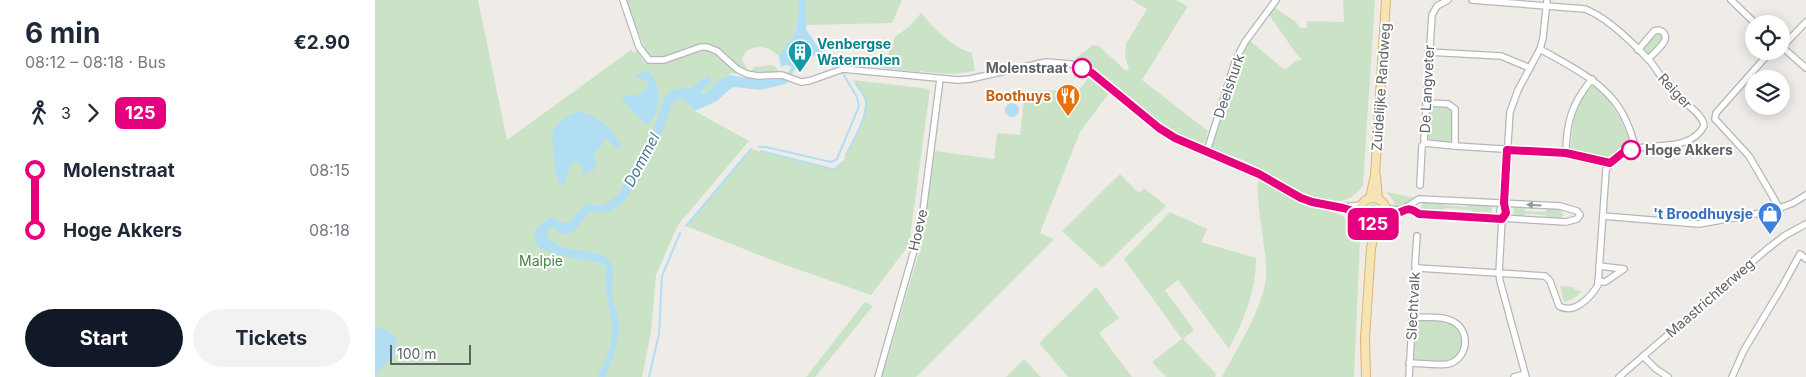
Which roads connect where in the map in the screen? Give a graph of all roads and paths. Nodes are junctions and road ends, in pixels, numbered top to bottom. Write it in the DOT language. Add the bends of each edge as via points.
graph roads {
  1 [pos="623,0"];
  2 [pos="1277,0"];
  3 [pos="1386,0"];
  4 [pos="1448,0"];
  5 [pos="1472,0"];
  6 [pos="1731,0"];
  7 [pos="1547,3"];
  8 [pos="1747,15"];
  9 [pos="1806,22"];
  10 [pos="1790,38"];
  11 [pos="1540,50"];
  12 [pos="1638,50"];
  13 [pos="1429,52"];
  14 [pos="1790,53"];
  15 [pos="1648,59"];
  16 [pos="1763,60"];
  17 [pos="1529,68"];
  18 [pos="1806,68"];
  19 [pos="940,79"];
  20 [pos="1592,79"];
  21 [pos="1426,103"];
  22 [pos="1425,142"];
  23 [pos="1455,146"];
  24 [pos="1635,149"];
  25 [pos="1507,150"];
  26 [pos="1207,151"];
  27 [pos="1566,153"];
  28 [pos="1610,163"];
  29 [pos="1375,175"];
  30 [pos="1420,185"];
  31 [pos="1806,194"];
  32 [pos="1370,198"];
  33 [pos="1378,199"];
  34 [pos="1416,200"];
  35 [pos="1504,203"];
  36 [pos="1361,209"];
  37 [pos="1780,209"];
  38 [pos="1403,210"];
  39 [pos="1416,211"];
  40 [pos="1385,212"];
  41 [pos="1603,216"];
  42 [pos="1502,219"];
  43 [pos="1368,223"];
  44 [pos="1377,223"];
  45 [pos="1806,224"];
  46 [pos="1417,236"];
  47 [pos="1371,248"];
  48 [pos="1806,259"];
  49 [pos="1599,266"];
  50 [pos="1417,268"];
  51 [pos="1499,273"];
  52 [pos="1598,281"];
  53 [pos="1412,317"];
  54 [pos="1643,356"];
  55 [pos="1409,363"];
  56 [pos="1525,376"];
  57 [pos="878,377"];
  58 [pos="1365,377"];
  59 [pos="1409,377"];
  60 [pos="1514,377"];
  61 [pos="1619,377"];
  62 [pos="1668,377"];
  63 [pos="1732,377"];
  1 -- 19 [label="street" via="639,47 649,60 664,60 707,47 747,74 801,82 840,70"];
  2 -- 26 [label="street, Deelshurk" via="1236,59"];
  3 -- 29 [label="main road, Zuidelijke Randweg"];
  4 -- 13 [label="street, De Langveter" via="1437,6 1432,14"];
  5 -- 7 [label="street"];
  6 -- 8 [label="street"];
  7 -- 11 [label="street"];
  7 -- 12 [label="street, Reiger" via="1593,12"];
  9 -- 10 [label="street"];
  11 -- 17 [label="street"];
  11 -- 20 [label="street"];
  12 -- 15 [label="street, Reiger"];
  12 -- 15 [label="street, Reiger" via="1654,31 1664,32 1665,41"];
  13 -- 17 [label="street" via="1501,56"];
  13 -- 21 [label="street, De Langveter"];
  14 -- 18 [label="street"];
  15 -- 24 [label="street, Reiger" via="1671,90 1704,121 1703,129 1687,141"];
  16 -- 37 [label="street" via="1716,113 1715,119 1749,156"];
  17 -- 25 [label="street" via="1510,112"];
  19 -- 26 [label="street" via="970,79 1046,62 1071,64 1092,73 1159,128"];
  19 -- 57 [label="street, Hoeve" via="923,211"];
  20 -- 24 [label="street" via="1613,100 1627,121"];
  20 -- 27 [label="street" via="1569,117"];
  21 -- 22 [label="street, De Langveter"];
  21 -- 23 [label="street" via="1448,104 1455,110"];
  22 -- 23 [label="street"];
  22 -- 30 [label="street, De Langveter"];
  23 -- 25 [label="street"];
  24 -- 28 [label="street" via="1625,151"];
  25 -- 27 [label="street"];
  25 -- 35 [label="street"];
  26 -- 36 [label="street" via="1259,174 1301,198"];
  27 -- 28 [label="street"];
  28 -- 41 [label="street" via="1606,170"];
  29 -- 32 [label="main road, Zuidelijke Randweg"];
  29 -- 33 [label="main road, Zuidelijke Randweg"];
  31 -- 37 [label="street"];
  32 -- 33 [label="main road"];
  32 -- 36 [label="main road"];
  33 -- 40 [label="main road" via="1384,204"];
  34 -- 35 [label="street"];
  34 -- 38 [label="street"];
  34 -- 39 [label="street"];
  35 -- 42 [label="street" via="1506,213"];
  42 -- 35 [label="street, one-way" via="1565,222 1577,220 1580,215 1566,207"];
  36 -- 43 [label="main road" via="1362,217"];
  37 -- 41 [label="street" via="1699,224"];
  38 -- 39 [label="street"];
  38 -- 40 [label="street" via="1394,215"];
  39 -- 42 [label="street" via="1419,214"];
  40 -- 44 [label="main road"];
  41 -- 49 [label="street"];
  42 -- 51 [label="street"];
  43 -- 44 [label="main road"];
  43 -- 47 [label="main road"];
  44 -- 47 [label="main road"];
  45 -- 54 [label="street, Maastrichterweg" via="1766,250"];
  46 -- 50 [label="street, Slechtvalk"];
  47 -- 58 [label="main road"];
  48 -- 63 [label="street" via="1800,254 1743,350"];
  49 -- 52 [label="street"];
  49 -- 52 [label="street" via="1624,268 1605,282"];
  50 -- 51 [label="street"];
  50 -- 53 [label="street, Slechtvalk"];
  51 -- 52 [label="street" via="1548,278 1557,303 1565,309 1575,308 1596,289"];
  51 -- 56 [label="street"];
  53 -- 55 [label="street, Slechtvalk"];
  53 -- 55 [label="street" via="1451,320 1461,328 1465,343 1461,355 1451,363"];
  54 -- 61 [label="street, Maastrichterweg"];
  54 -- 62 [label="street"];
  55 -- 59 [label="street, Slechtvalk"];
  56 -- 60 [label="street"];
}
